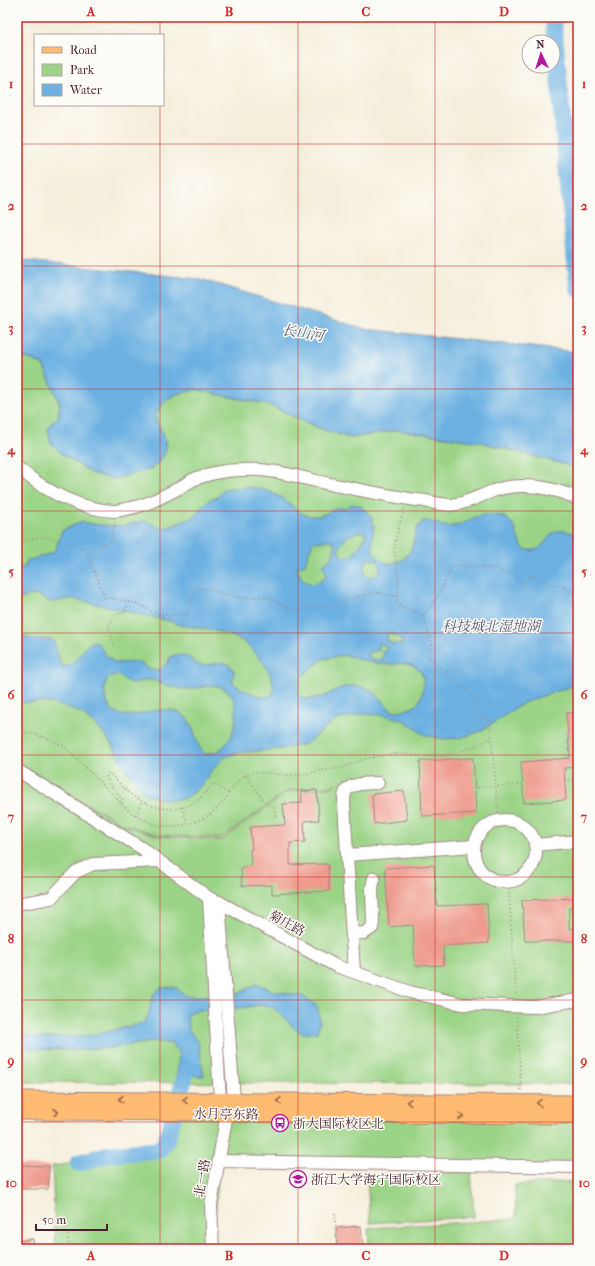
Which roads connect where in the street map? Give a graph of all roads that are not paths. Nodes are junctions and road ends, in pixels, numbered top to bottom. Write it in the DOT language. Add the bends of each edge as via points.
graph roads {
  1 [pos="17,467"];
  2 [pos="578,499"];
  3 [pos="17,770"];
  4 [pos="378,783"];
  5 [pos="578,841"];
  6 [pos="535,844"];
  7 [pos="474,846"];
  8 [pos="347,855"];
  9 [pos="159,861"];
  10 [pos="374,878"];
  11 [pos="214,900"];
  12 [pos="17,904"];
  13 [pos="352,934"];
  14 [pos="354,972"];
  15 [pos="578,1000"];
  16 [pos="17,1099"];
  17 [pos="578,1103"];
  18 [pos="221,1105"];
  19 [pos="160,1106"];
  20 [pos="17,1112"];
  21 [pos="578,1116"];
  22 [pos="219,1161"];
  23 [pos="578,1167"];
  24 [pos="213,1249"];
  1 -- 2 [label="street" via="42,486 66,499 97,509 116,511 137,507 160,498 198,478 242,470 286,474 448,505 462,504 495,490 533,486 552,488"];
  3 -- 9 [label="street, 菊庄路"];
  4 -- 8 [label="street" via="353,785 344,794"];
  5 -- 6 [label="street"];
  6 -- 7 [label="street" via="529,832 522,826 513,821 503,820 484,828"];
  6 -- 7 [label="street" via="534,860 530,869 514,881 504,882 485,875 478,867 474,857"];
  7 -- 8 [label="street"];
  8 -- 13 [label="street"];
  9 -- 11 [label="street, 菊庄路"];
  9 -- 12 [label="street" via="93,864 76,872 51,898"];
  10 -- 13 [label="street" via="372,928 364,933"];
  11 -- 14 [label="street, 菊庄路" via="336,966"];
  11 -- 18 [label="street, 北一路" via="223,1036"];
  13 -- 14 [label="street"];
  14 -- 15 [label="street, 菊庄路" via="410,992 462,1004 534,1007"];
  19 -- 16 [label="main road, 水月亭东路, one-way"];
  17 -- 18 [label="main road, 水月亭东路, one-way"];
  18 -- 19 [label="main road, 水月亭东路"];
  18 -- 21 [label="main road, 水月亭东路, one-way" via="281,1116"];
  18 -- 22 [label="street, 北一路"];
  20 -- 19 [label="main road, 水月亭东路, one-way"];
  22 -- 23 [label="street"];
  22 -- 24 [label="street, 北一路" via="211,1205"];
}
